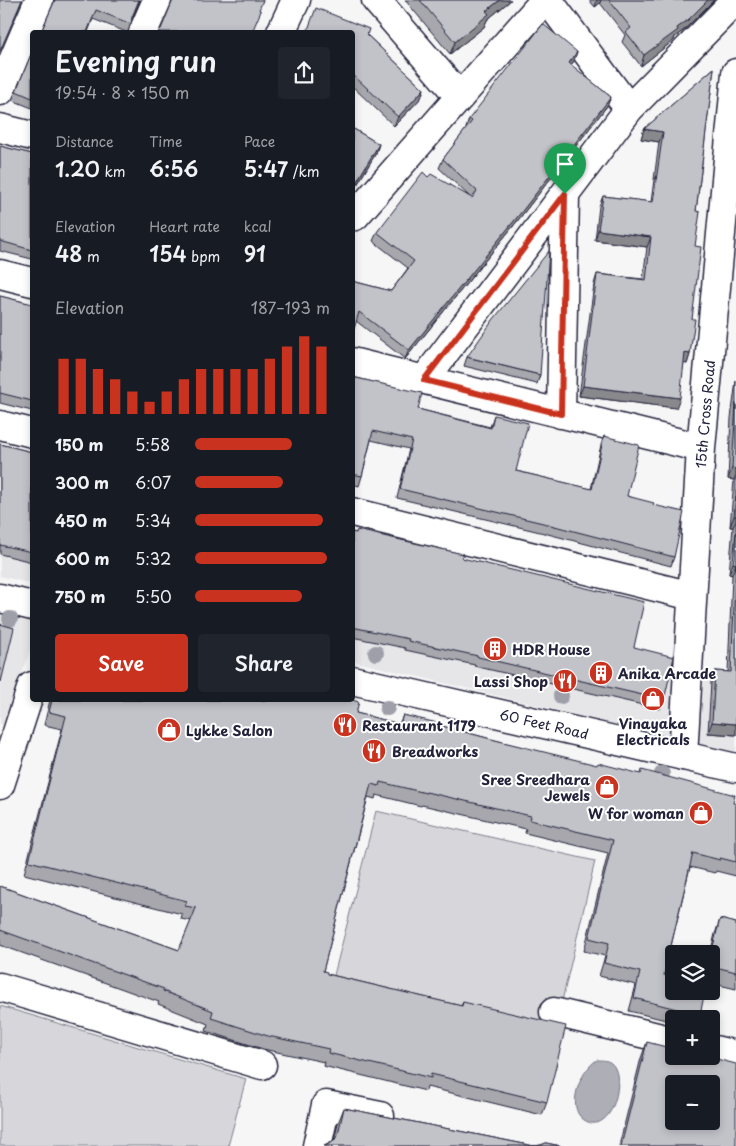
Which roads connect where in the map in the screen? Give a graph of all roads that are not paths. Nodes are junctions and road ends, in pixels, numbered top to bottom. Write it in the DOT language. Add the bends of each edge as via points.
graph roads {
  1 [pos="39,0"];
  2 [pos="157,0"];
  3 [pos="296,0"];
  4 [pos="376,0"];
  5 [pos="546,0"];
  6 [pos="736,0"];
  7 [pos="144,30"];
  8 [pos="282,30"];
  9 [pos="736,73"];
  10 [pos="0,91"];
  11 [pos="460,97"];
  12 [pos="630,108"];
  13 [pos="0,128"];
  14 [pos="30,136"];
  15 [pos="565,194"];
  16 [pos="355,215"];
  17 [pos="0,274"];
  18 [pos="30,282"];
  19 [pos="355,363"];
  20 [pos="424,380"];
  21 [pos="561,414"];
  22 [pos="0,426"];
  23 [pos="30,434"];
  24 [pos="701,448"];
  25 [pos="355,513"];
  26 [pos="692,596"];
  27 [pos="0,598"];
  28 [pos="30,606"];
  29 [pos="355,681"];
  30 [pos="30,692"];
  31 [pos="683,756"];
  32 [pos="736,768"];
  33 [pos="0,785"];
  34 [pos="0,986"];
  35 [pos="554,1012"];
  36 [pos="665,1039"];
  37 [pos="720,1051"];
  38 [pos="736,1055"];
  39 [pos="262,1065"];
  40 [pos="404,1121"];
  41 [pos="317,1146"];
  1 -- 10 [label="street"];
  2 -- 7 [label="street"];
  3 -- 8 [label="street"];
  4 -- 11 [label="street"];
  5 -- 11 [label="street"];
  5 -- 12 [label="street"];
  6 -- 12 [label="street"];
  9 -- 24 [label="street, 15th Cross Road"];
  11 -- 16 [label="street"];
  12 -- 15 [label="street"];
  13 -- 14 [label="street"];
  15 -- 20 [label="street"];
  15 -- 21 [label="street"];
  17 -- 18 [label="street"];
  19 -- 20 [label="street"];
  20 -- 21 [label="street"];
  21 -- 24 [label="street"];
  22 -- 23 [label="street"];
  24 -- 26 [label="street, 15th Cross Road"];
  25 -- 26 [label="street"];
  26 -- 31 [label="street, 15th Cross Road"];
  27 -- 28 [label="street"];
  29 -- 31 [label="street, 60 Feet Road"];
  30 -- 33 [label="street"];
  31 -- 32 [label="street, 60 Feet Road"];
  34 -- 39 [label="street"];
  35 -- 36 [label="street"];
  37 -- 38 [label="street"];
  40 -- 41 [label="street" via="326,1105"];
}
